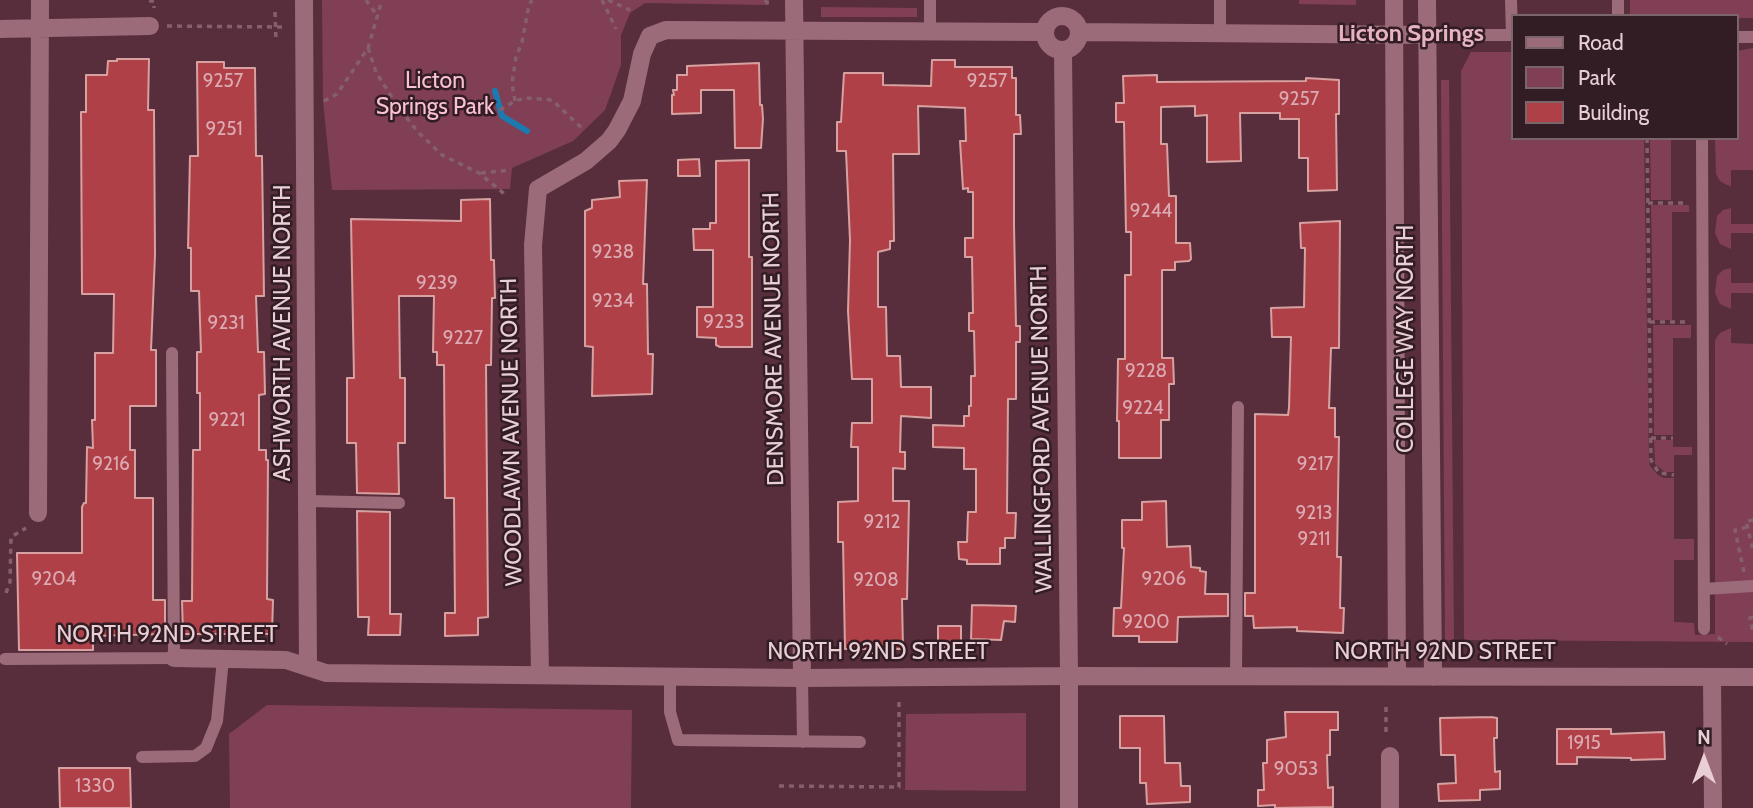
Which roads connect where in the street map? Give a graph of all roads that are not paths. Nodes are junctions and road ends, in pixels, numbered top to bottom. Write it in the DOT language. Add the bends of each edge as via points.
graph roads {
  1 [pos="40,0"];
  2 [pos="304,0"];
  3 [pos="794,0"];
  4 [pos="930,0"];
  5 [pos="1220,0"];
  6 [pos="1394,0"];
  7 [pos="1427,0"];
  8 [pos="1511,0"];
  9 [pos="1061,8"];
  10 [pos="156,26"];
  11 [pos="0,29"];
  12 [pos="40,29"];
  13 [pos="795,30"];
  14 [pos="930,31"];
  15 [pos="1045,32"];
  16 [pos="1079,32"];
  17 [pos="1220,33"];
  18 [pos="1394,35"];
  19 [pos="1428,35"];
  20 [pos="1512,35"];
  21 [pos="1063,50"];
  22 [pos="1702,140"];
  23 [pos="172,353"];
  24 [pos="1238,407"];
  25 [pos="309,501"];
  26 [pos="400,503"];
  27 [pos="38,513"];
  28 [pos="1751,587"];
  29 [pos="1704,589"];
  30 [pos="1704,629"];
  31 [pos="174,658"];
  32 [pos="5,659"];
  33 [pos="223,659"];
  34 [pos="308,666"];
  35 [pos="540,675"];
  36 [pos="670,676"];
  37 [pos="1069,676"];
  38 [pos="1236,676"];
  39 [pos="1397,676"];
  40 [pos="1433,677"];
  41 [pos="1712,677"];
  42 [pos="1753,677"];
  43 [pos="802,678"];
  44 [pos="803,742"];
  45 [pos="860,743"];
  46 [pos="1390,756"];
  47 [pos="142,757"];
  48 [pos="1069,808"];
  49 [pos="1390,808"];
  50 [pos="1713,808"];
  1 -- 12 [label="street"];
  2 -- 25 [label="street, ASHWORTH AVENUE NORTH"];
  3 -- 13 [label="street, DENSMORE AVENUE NORTH"];
  4 -- 14 [label="lane"];
  5 -- 17 [label="lane"];
  6 -- 18 [label="street, COLLEGE WAY NORTH"];
  7 -- 19 [label="street, COLLEGE WAY NORTH"];
  8 -- 20 [label="lane"];
  9 -- 15 [label="street"];
  9 -- 16 [label="street"];
  10 -- 12 [label="street"];
  11 -- 12 [label="street"];
  12 -- 27 [label="street"];
  13 -- 14 [label="street"];
  13 -- 35 [label="street, WOODLAWN AVENUE NORTH" via="666,30 650,36 632,100 609,141 586,161 538,189 533,245"];
  13 -- 43 [label="street, DENSMORE AVENUE NORTH"];
  14 -- 15 [label="street"];
  15 -- 21 [label="street" via="1050,44"];
  16 -- 17 [label="street"];
  16 -- 21 [label="street" via="1073,45"];
  17 -- 18 [label="street"];
  18 -- 19 [label="street"];
  18 -- 39 [label="street, COLLEGE WAY NORTH"];
  19 -- 20 [label="lane"];
  19 -- 40 [label="street, COLLEGE WAY NORTH"];
  21 -- 37 [label="street, WALLINGFORD AVENUE NORTH"];
  22 -- 29 [label="lane"];
  23 -- 31 [label="lane"];
  24 -- 38 [label="lane"];
  25 -- 26 [label="lane"];
  25 -- 34 [label="street, ASHWORTH AVENUE NORTH"];
  28 -- 29 [label="lane"];
  29 -- 30 [label="lane"];
  31 -- 32 [label="lane, NORTH 92ND STREET"];
  31 -- 33 [label="street, NORTH 92ND STREET"];
  33 -- 34 [label="street, NORTH 92ND STREET" via="286,660"];
  33 -- 47 [label="lane" via="217,720 206,748 195,756"];
  34 -- 35 [label="street, NORTH 92ND STREET" via="326,673"];
  35 -- 36 [label="street, NORTH 92ND STREET"];
  36 -- 43 [label="street, NORTH 92ND STREET"];
  36 -- 44 [label="lane" via="670,712 678,740"];
  37 -- 38 [label="street, NORTH 92ND STREET"];
  37 -- 43 [label="street, NORTH 92ND STREET"];
  37 -- 48 [label="street, WALLINGFORD AVENUE NORTH"];
  38 -- 39 [label="street, NORTH 92ND STREET"];
  39 -- 40 [label="street, NORTH 92ND STREET"];
  40 -- 41 [label="street, NORTH 92ND STREET"];
  41 -- 42 [label="street, NORTH 92ND STREET"];
  41 -- 50 [label="street"];
  43 -- 44 [label="lane"];
  44 -- 45 [label="lane"];
  46 -- 49 [label="street"];
}
